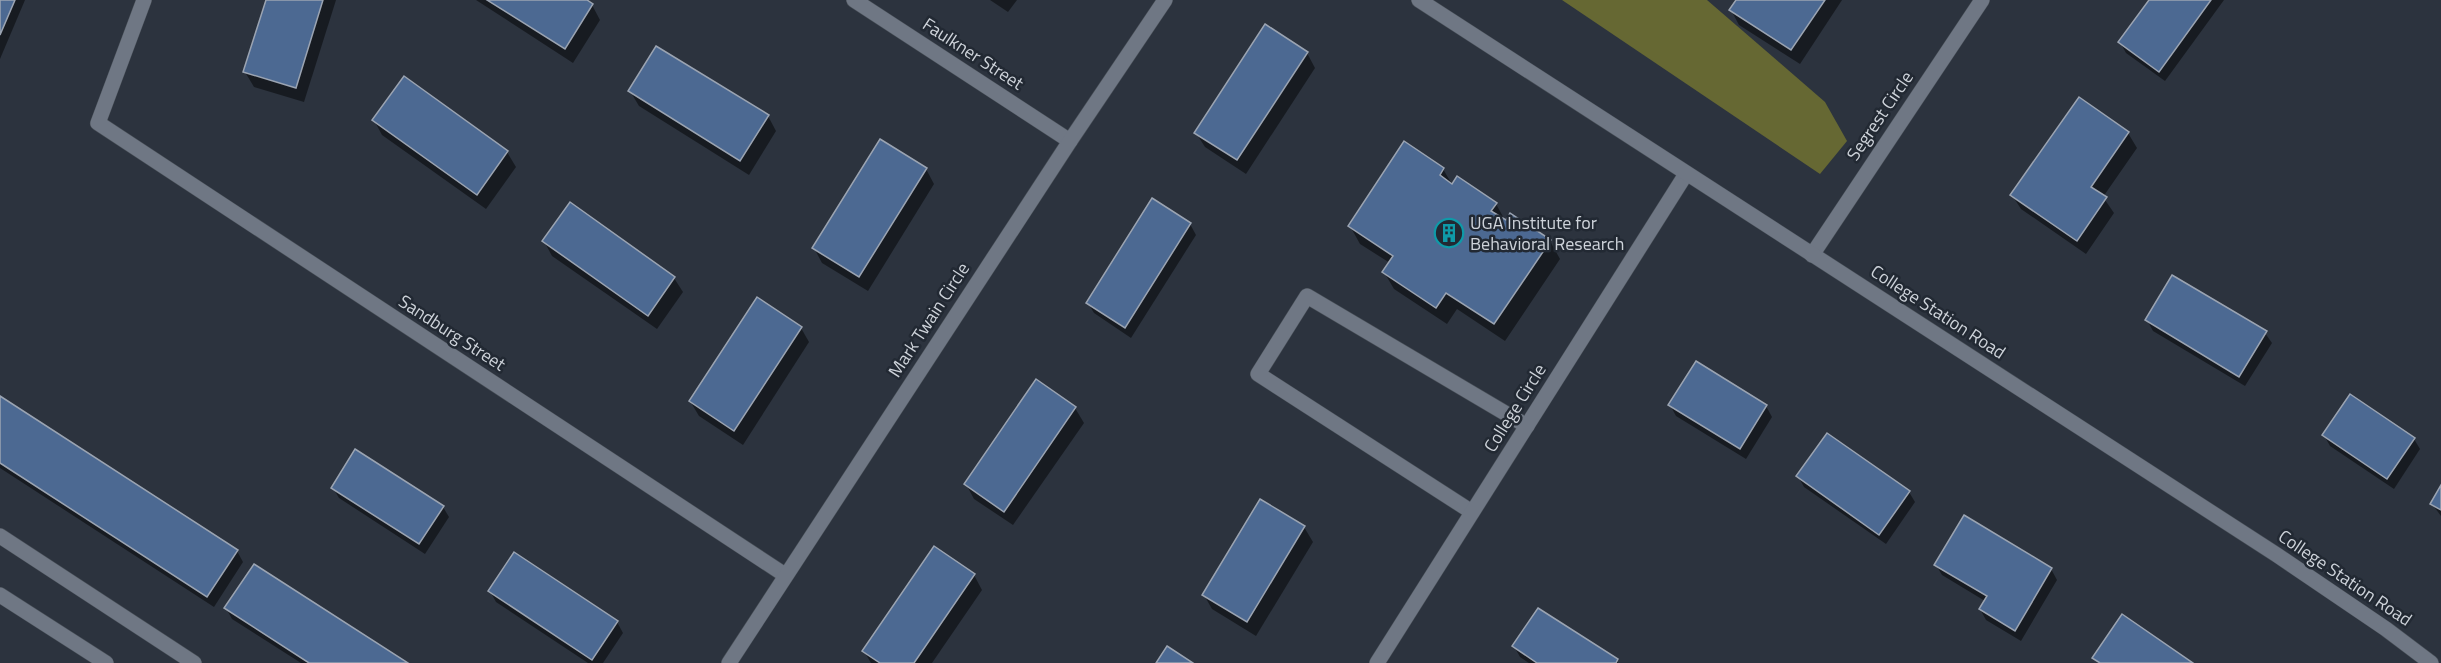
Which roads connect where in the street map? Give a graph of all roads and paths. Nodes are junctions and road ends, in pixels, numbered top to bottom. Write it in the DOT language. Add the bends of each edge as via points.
graph roads {
  1 [pos="144,0"];
  2 [pos="854,0"];
  3 [pos="1165,0"];
  4 [pos="1419,0"];
  5 [pos="1982,0"];
  6 [pos="1070,141"];
  7 [pos="1686,174"];
  8 [pos="1812,255"];
  9 [pos="1527,426"];
  10 [pos="1472,512"];
  11 [pos="0,536"];
  12 [pos="785,575"];
  13 [pos="0,595"];
  14 [pos="106,663"];
  15 [pos="194,663"];
  16 [pos="729,663"];
  17 [pos="1377,663"];
  18 [pos="2431,663"];
  1 -- 12 [label="street, Sandburg Street" via="98,123"];
  2 -- 6 [label="street, Faulkner Street"];
  3 -- 6 [label="street, Mark Twain Circle"];
  4 -- 7 [label="street, College Station Road"];
  5 -- 8 [label="street, Segrest Circle"];
  6 -- 12 [label="street, Mark Twain Circle"];
  7 -- 8 [label="street, College Station Road"];
  7 -- 9 [label="street, College Circle"];
  8 -- 18 [label="street, College Station Road" via="2285,561"];
  9 -- 10 [label="street, College Circle"];
  9 -- 10 [label="street" via="1307,296 1258,374"];
  10 -- 17 [label="street, College Circle"];
  11 -- 15 [label="street"];
  12 -- 16 [label="street, Mark Twain Circle"];
  13 -- 14 [label="street"];
}
